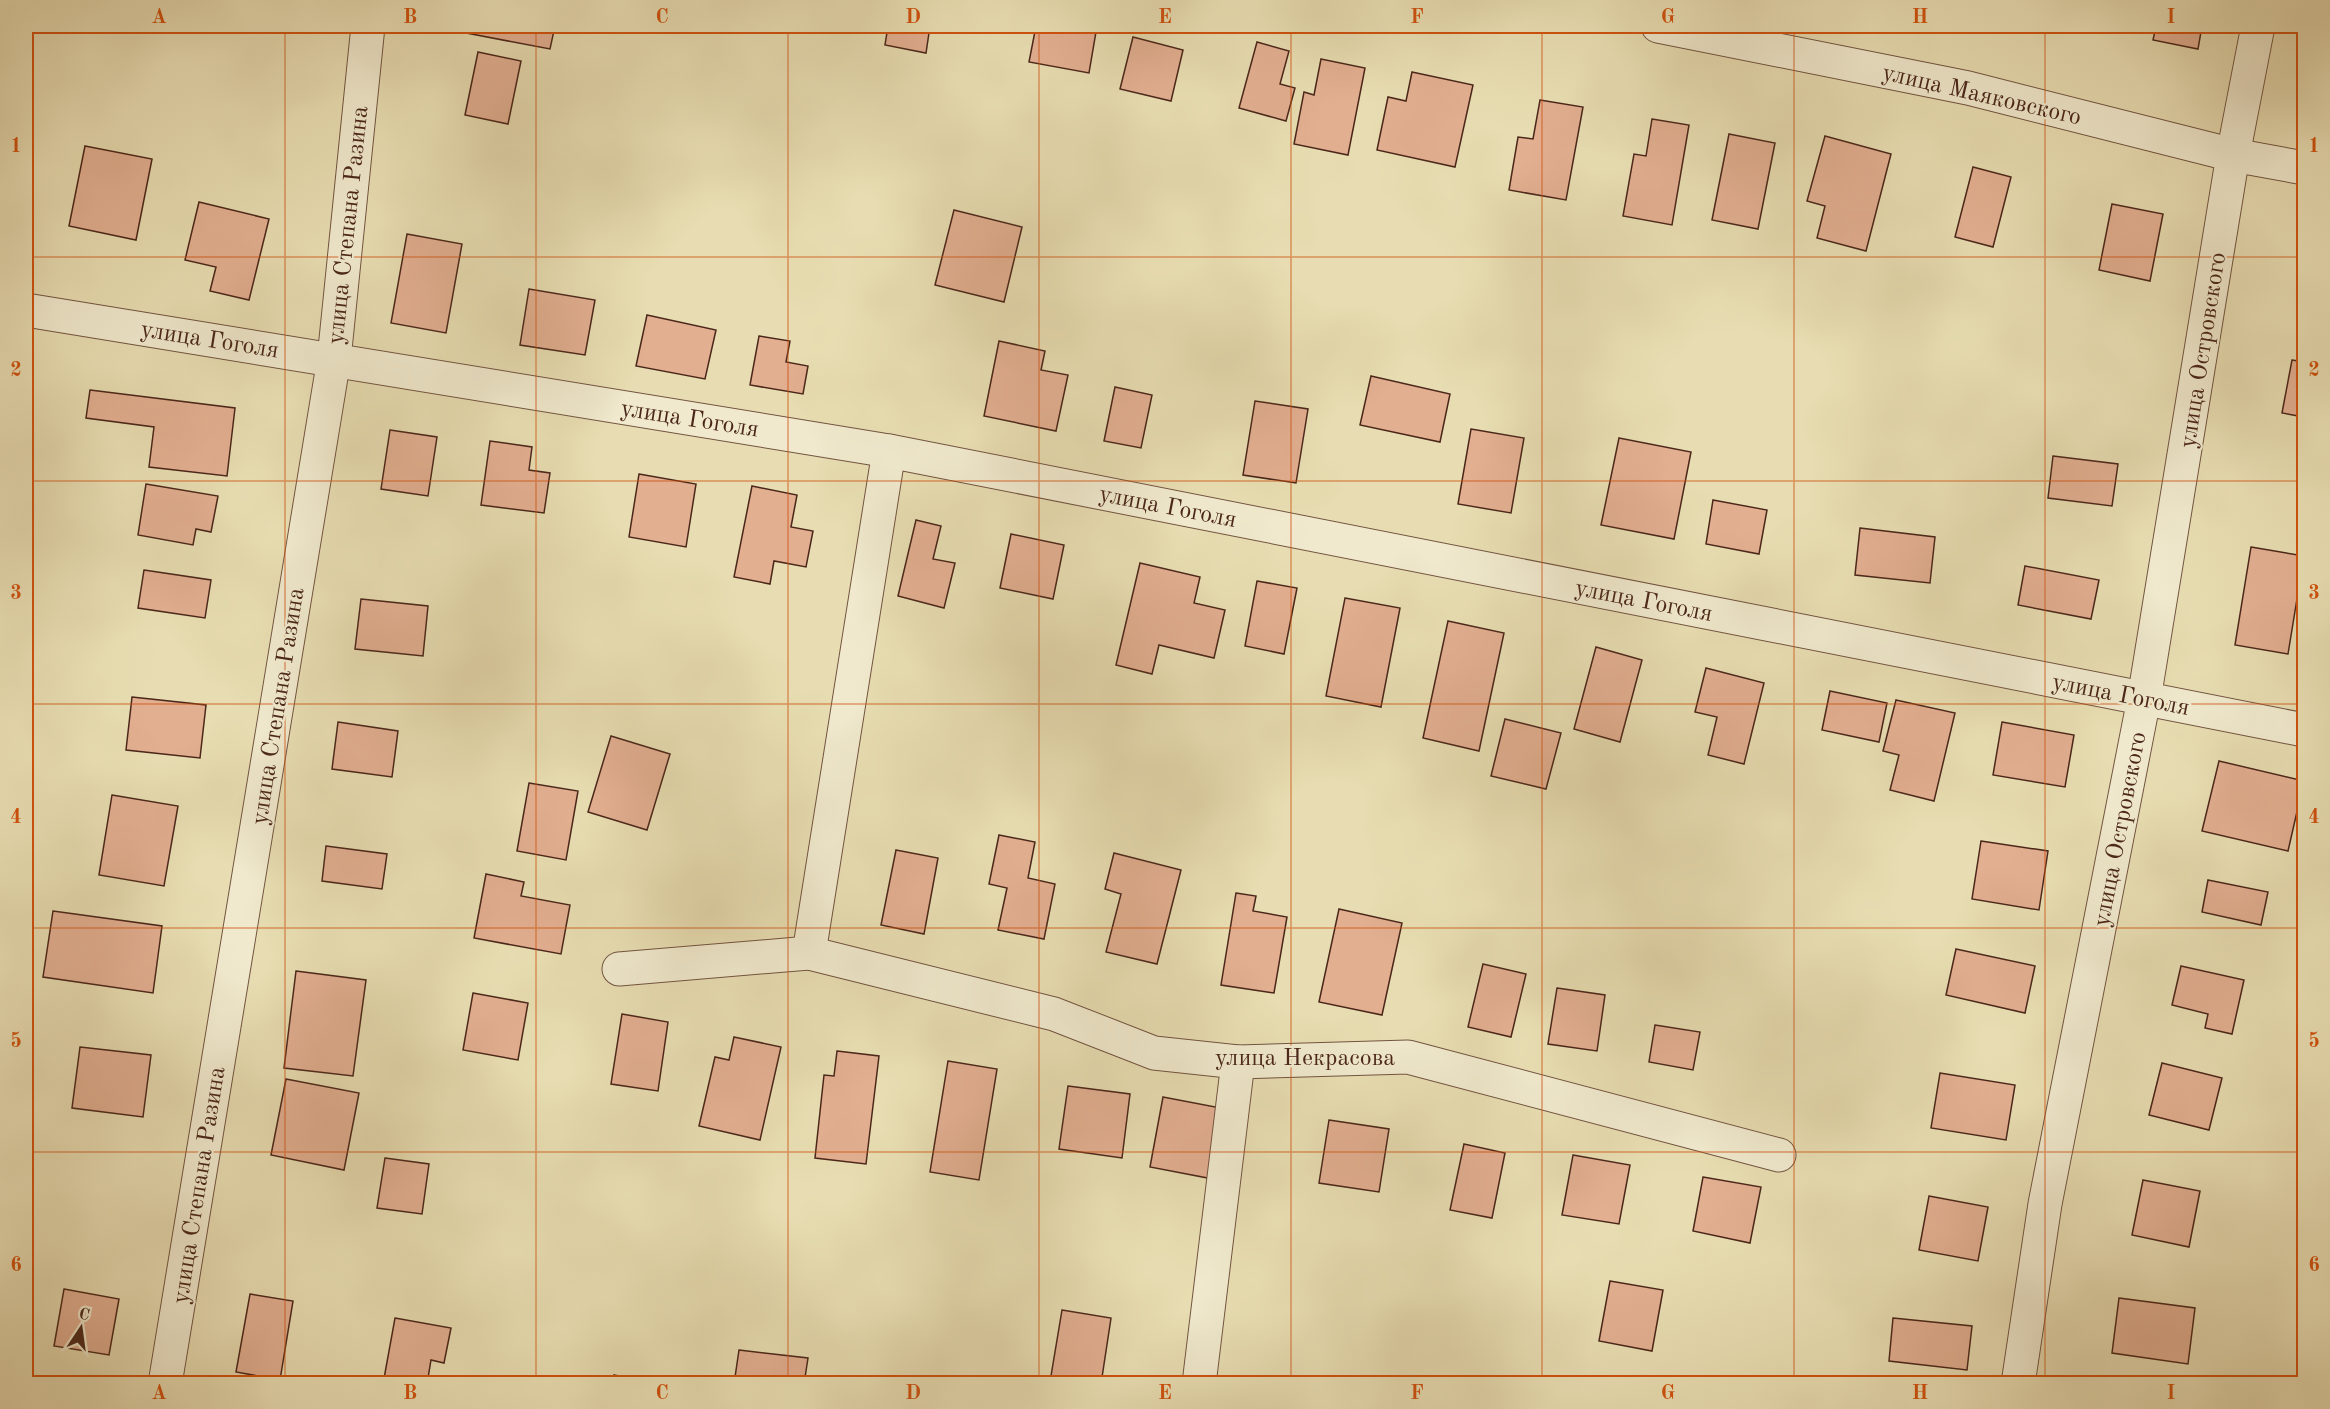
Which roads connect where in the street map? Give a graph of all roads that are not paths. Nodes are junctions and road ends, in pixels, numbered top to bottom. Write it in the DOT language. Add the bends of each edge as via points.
graph roads {
  1 [pos="368,26"];
  2 [pos="1658,26"];
  3 [pos="2258,26"];
  4 [pos="2234,155"];
  5 [pos="2304,168"];
  6 [pos="26,310"];
  7 [pos="334,359"];
  8 [pos="889,451"];
  9 [pos="2144,699"];
  10 [pos="2304,729"];
  11 [pos="809,953"];
  12 [pos="619,969"];
  13 [pos="1238,1062"];
  14 [pos="1779,1155"];
  15 [pos="165,1383"];
  16 [pos="1199,1383"];
  17 [pos="2018,1383"];
  1 -- 7 [label="street, улица Степана Разина"];
  2 -- 4 [label="street, улица Маяковского" via="1968,88"];
  3 -- 4 [label="street, улица Островского"];
  4 -- 5 [label="street, улица Маяковского"];
  4 -- 9 [label="street, улица Островского"];
  6 -- 7 [label="street, улица Гоголя"];
  7 -- 8 [label="street, улица Гоголя"];
  7 -- 15 [label="street, улица Степана Разина"];
  8 -- 9 [label="street, улица Гоголя"];
  8 -- 11 [label="street"];
  9 -- 10 [label="street, улица Гоголя"];
  9 -- 17 [label="street, улица Островского" via="2045,1204"];
  11 -- 12 [label="street, улица Некрасова"];
  11 -- 13 [label="street, улица Некрасова" via="1054,1014 1154,1053"];
  13 -- 14 [label="street, улица Некрасова" via="1408,1057"];
  13 -- 16 [label="street"];
}
